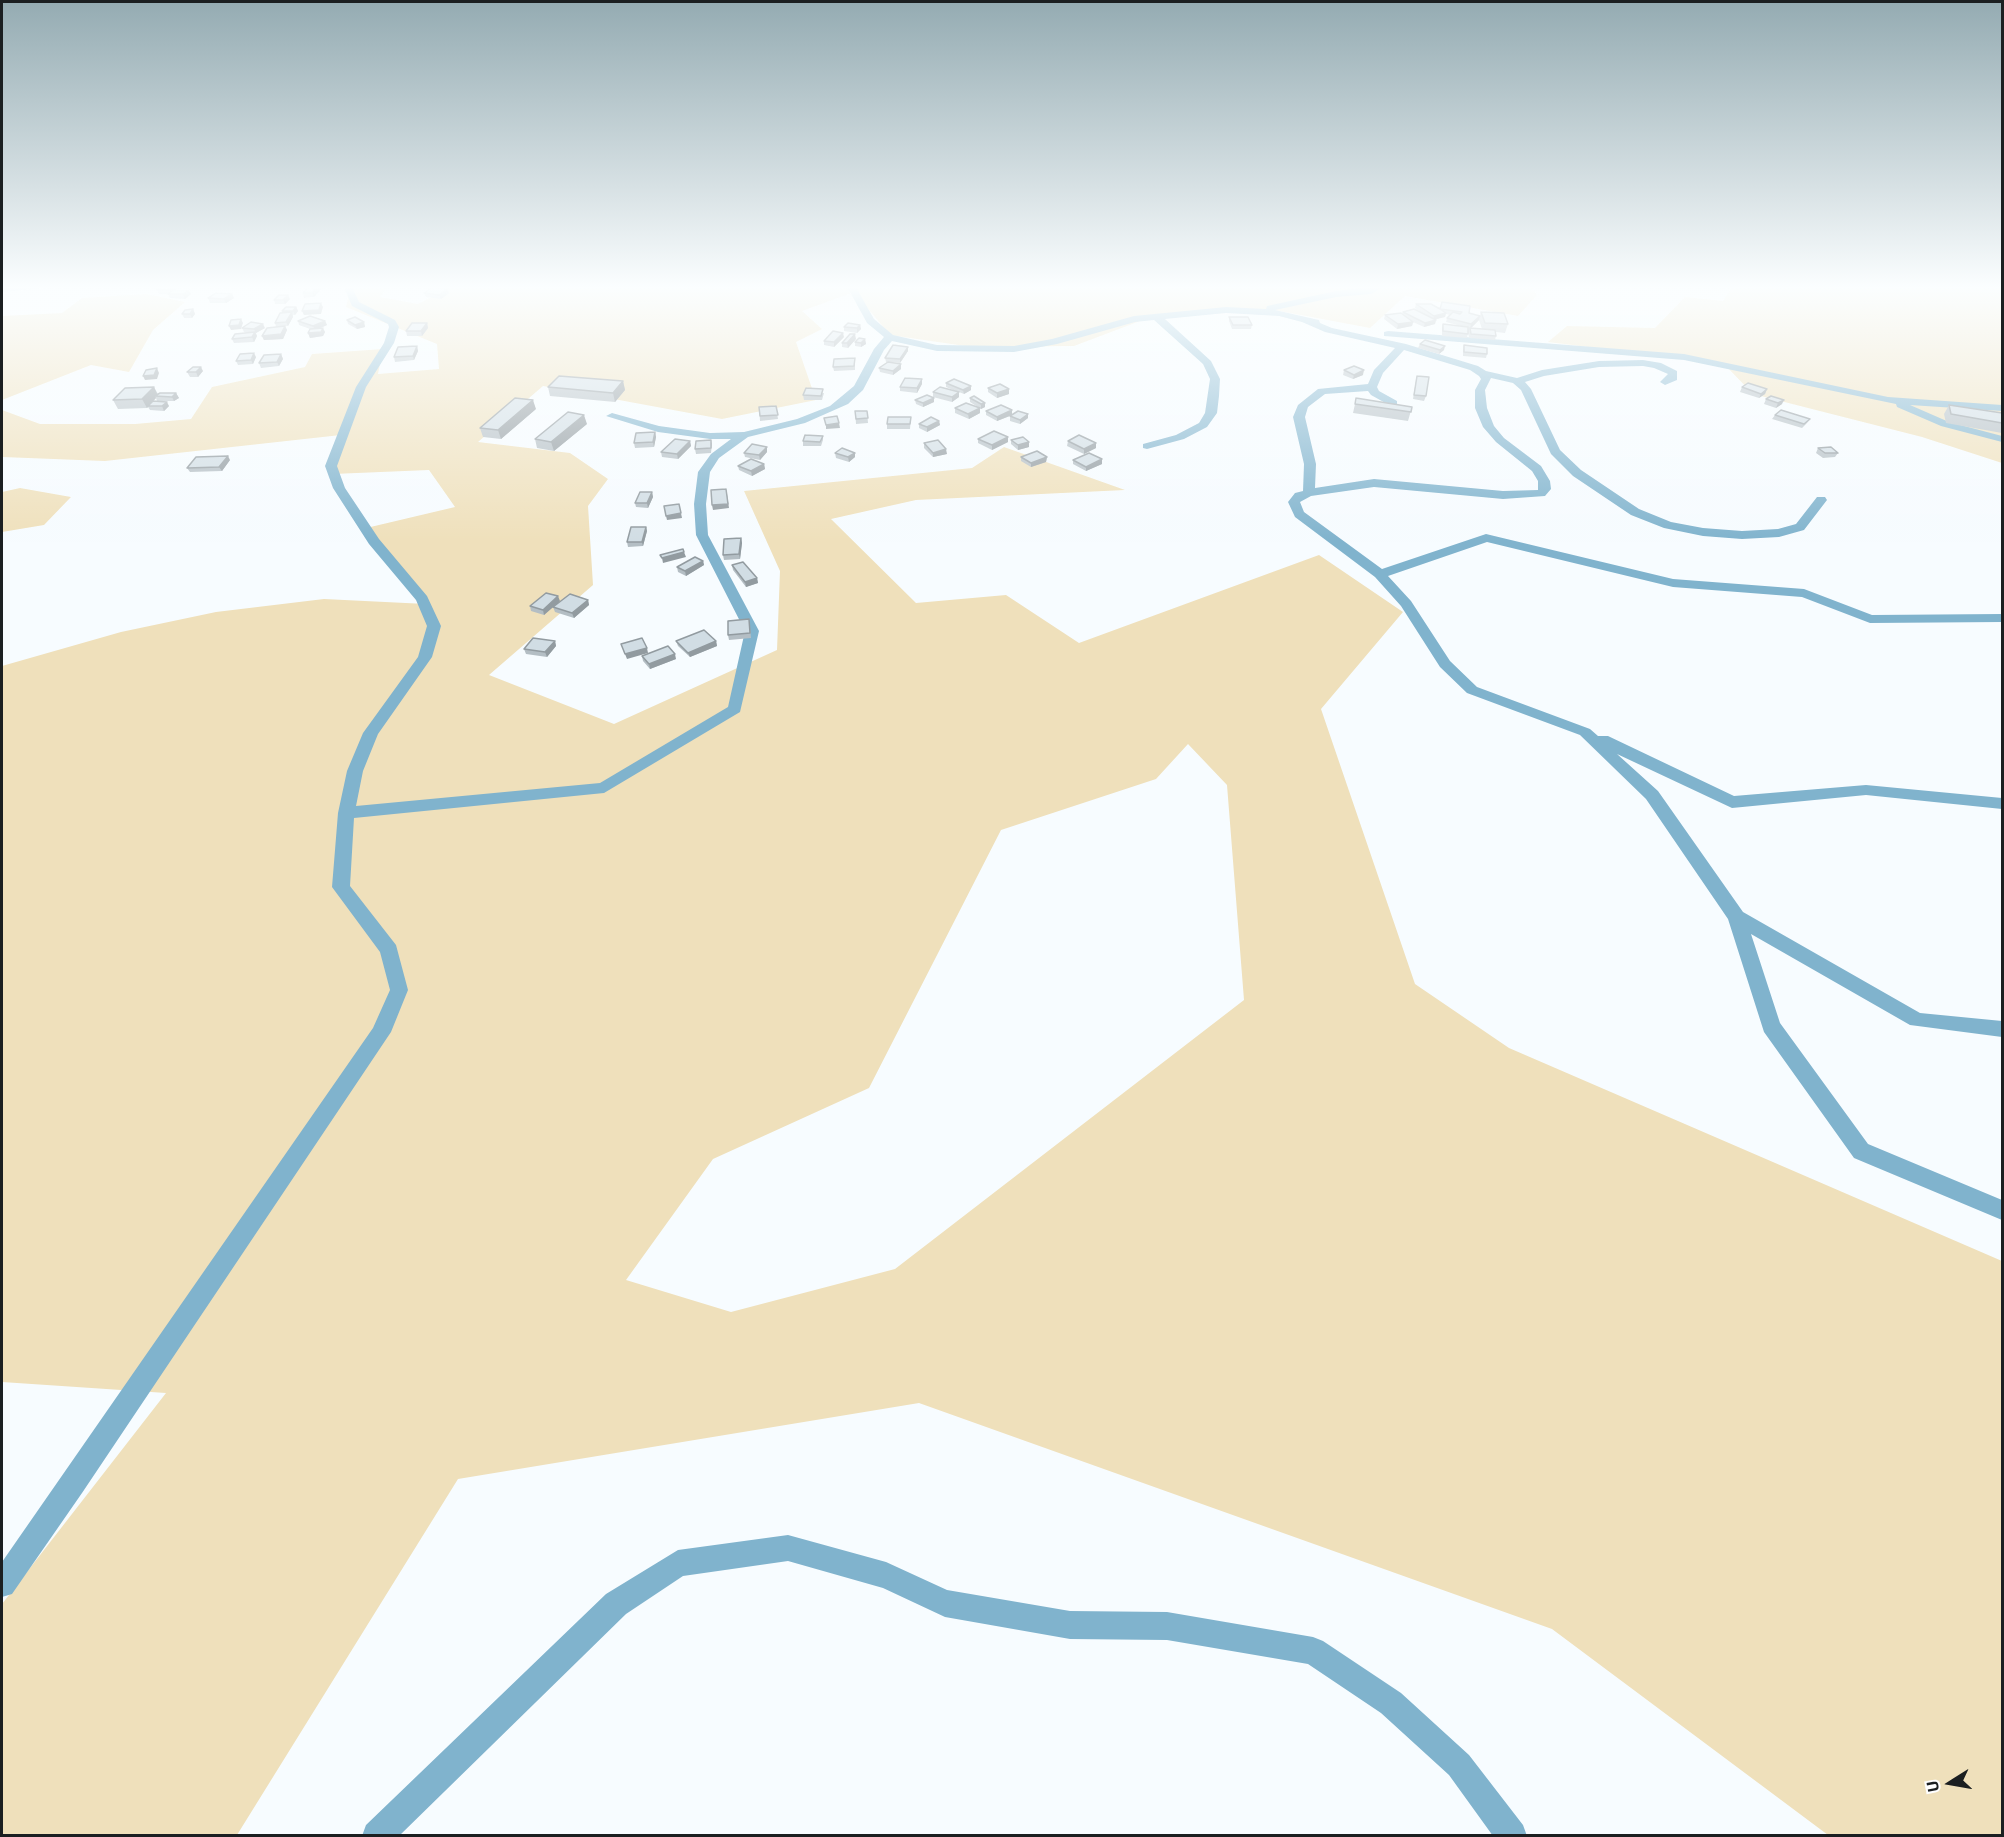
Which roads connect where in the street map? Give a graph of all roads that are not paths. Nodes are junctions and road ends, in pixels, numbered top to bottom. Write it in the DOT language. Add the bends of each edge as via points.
graph roads {
  1 [pos="372,371"];
  2 [pos="868,371"];
  3 [pos="1211,371"];
  4 [pos="1379,371"];
  5 [pos="1478,371"];
  6 [pos="1556,371"];
  7 [pos="1668,371"];
  8 [pos="1749,371"];
  9 [pos="1483,374"];
  10 [pos="1517,381"];
  11 [pos="1665,382"];
  12 [pos="1372,387"];
  13 [pos="1888,400"];
  14 [pos="1393,403"];
  15 [pos="2002,408"];
  16 [pos="612,416"];
  17 [pos="744,435"];
  18 [pos="2002,439"];
  19 [pos="1147,446"];
  20 [pos="1310,493"];
  21 [pos="1821,500"];
  22 [pos="1380,574"];
  23 [pos="2002,618"];
  24 [pos="1585,732"];
  25 [pos="2002,802"];
  26 [pos="346,813"];
  27 [pos="1737,917"];
  28 [pos="2002,1029"];
  29 [pos="2002,1210"];
  30 [pos="2,1584"];
  31 [pos="376,1836"];
  32 [pos="1512,1836"];
  1 -- 26 [label="street" via="361,387 331,466 339,488 374,541 422,599 434,626 425,657 371,733 355,771"];
  2 -- 17 [label="street" via="859,388 834,408"];
  3 -- 19 [label="street" via="1214,396 1211,413 1203,425 1180,437"];
  4 -- 12 [label="street"];
  5 -- 9 [label="street"];
  6 -- 10 [label="street"];
  7 -- 11 [label="street" via="1673,378"];
  8 -- 13 [label="street"];
  9 -- 10 [label="street"];
  9 -- 20 [label="street" via="1486,379 1479,390 1480,408 1489,427 1537,469 1544,481 1541,493 1503,495 1374,483"];
  10 -- 21 [label="street" via="1526,388 1555,452 1562,459 1606,495 1668,525 1742,535 1779,533 1800,527"];
  12 -- 14 [label="street"];
  12 -- 20 [label="street" via="1322,391 1304,405 1299,417 1310,464"];
  13 -- 15 [label="street"];
  13 -- 18 [label="street" via="1945,424"];
  16 -- 17 [label="street" via="658,429 710,436"];
  17 -- 26 [label="street" via="715,456 704,472 700,504 702,535 752,631 735,709 604,788"];
  20 -- 22 [label="street" via="1294,502 1299,514"];
  22 -- 23 [label="street" via="1486,538 1673,583 1804,593 1870,619"];
  22 -- 24 [label="street" via="1406,604 1445,664 1472,690"];
  24 -- 25 [label="street" via="1732,802 1866,790"];
  24 -- 27 [label="street" via="1652,795"];
  26 -- 30 [label="street" via="341,887 389,951 399,990 381,1032"];
  27 -- 28 [label="street" via="1917,1020"];
  27 -- 29 [label="street" via="1771,1026 1861,1151"];
  31 -- 32 [label="street" via="615,1604 678,1563 788,1548 886,1575 945,1603 1070,1625 1167,1626 1313,1652 1391,1703 1450,1757"];
}
